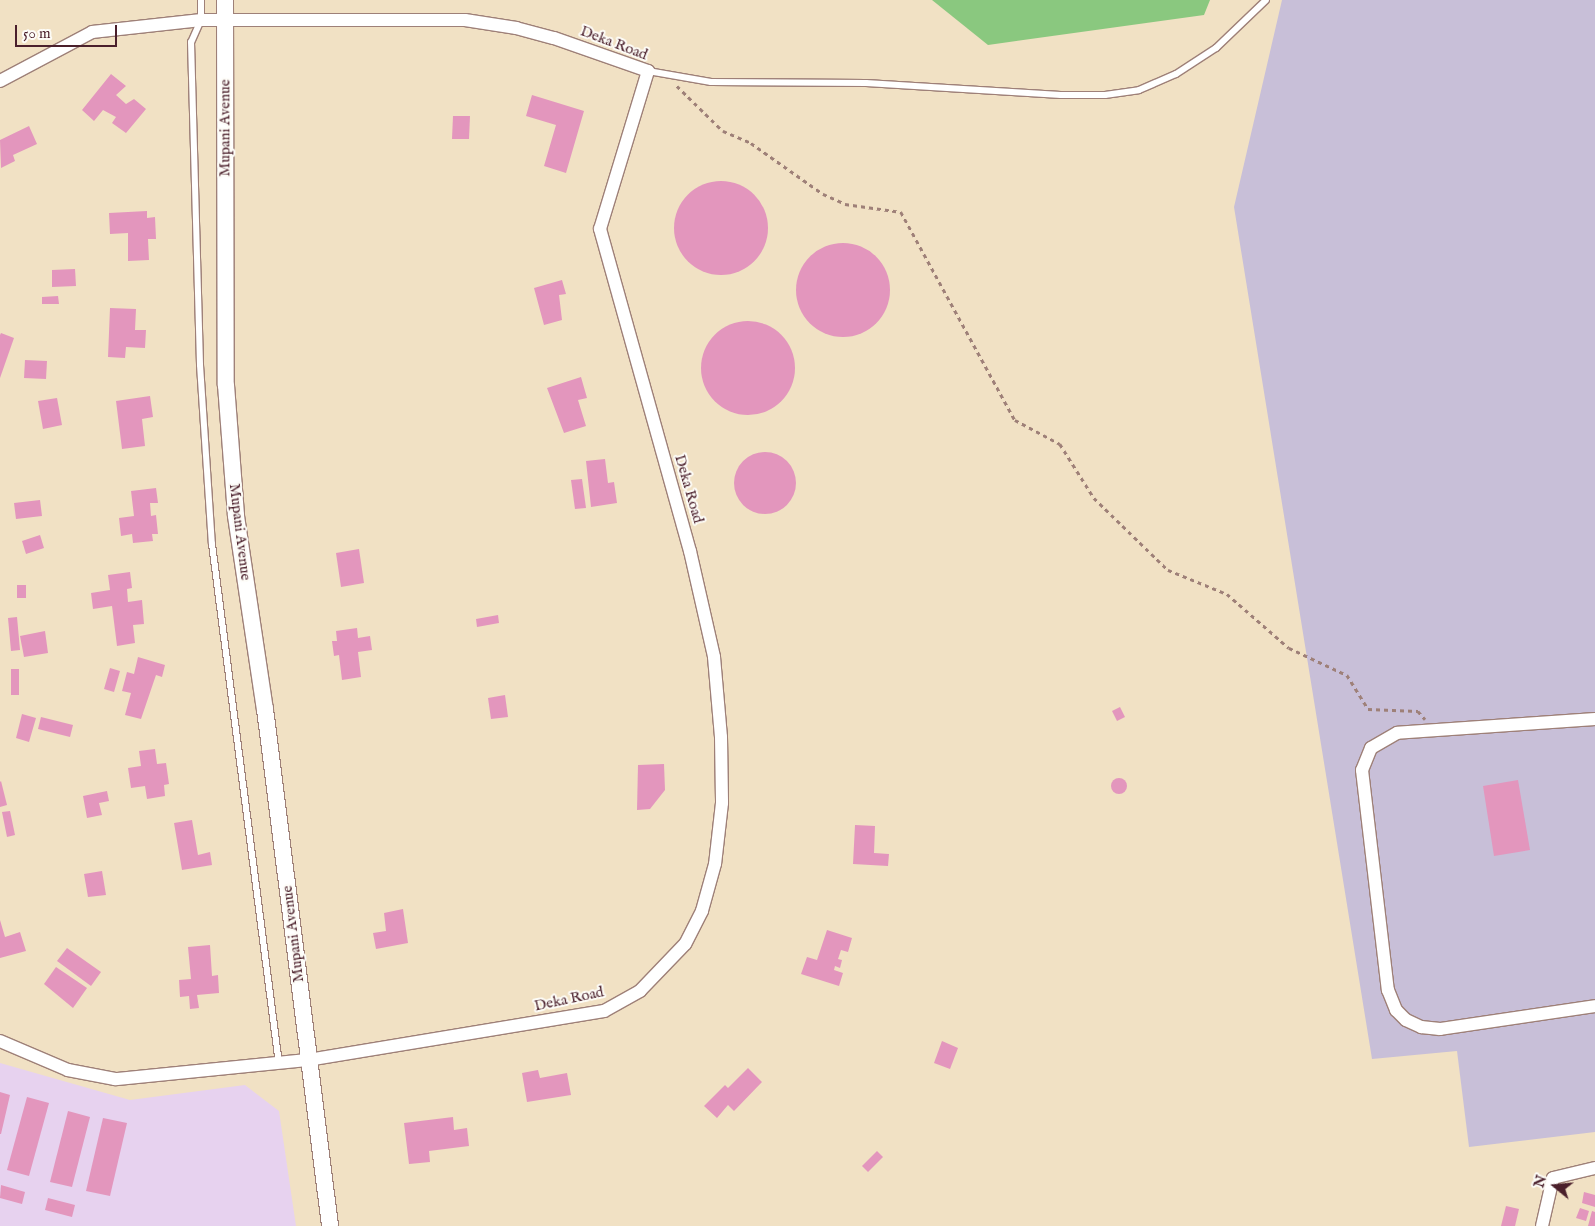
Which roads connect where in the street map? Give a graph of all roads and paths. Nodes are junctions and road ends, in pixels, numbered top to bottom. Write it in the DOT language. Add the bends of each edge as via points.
graph roads {
  1 [pos="202,0"];
  2 [pos="225,0"];
  3 [pos="1266,0"];
  4 [pos="201,20"];
  5 [pos="225,20"];
  6 [pos="648,71"];
  7 [pos="670,76"];
  8 [pos="0,81"];
  9 [pos="1595,718"];
  10 [pos="1432,728"];
  11 [pos="1595,1006"];
  12 [pos="0,1041"];
  13 [pos="307,1060"];
  14 [pos="279,1064"];
  15 [pos="1595,1168"];
  16 [pos="330,1226"];
  17 [pos="1542,1226"];
  1 -- 4 [label="lane"];
  2 -- 5 [label="street, Mupani Avenue"];
  3 -- 7 [label="lane" via="1216,48 1176,74 1139,90 1105,95 866,83 711,82"];
  4 -- 5 [label="street, Deka Road"];
  4 -- 8 [label="street, Deka Road" via="92,32"];
  4 -- 14 [label="lane" via="191,42 200,364 212,534"];
  5 -- 6 [label="street, Deka Road" via="465,20 554,38"];
  5 -- 13 [label="street, Mupani Avenue" via="226,385 236,516 266,709"];
  6 -- 7 [label="lane"];
  6 -- 13 [label="street, Deka Road" via="600,229 690,551 714,657 721,737 722,803 715,864 702,911 685,944 666,965 640,991 604,1011"];
  7 -- 10 [label="path" via="711,122 751,143 823,194 845,204 901,212 1015,420 1060,444 1101,505 1168,570 1227,594 1289,648 1347,675 1368,709 1418,711"];
  9 -- 10 [label="street"];
  10 -- 11 [label="street" via="1384,738 1371,748 1362,770 1388,990 1396,1010 1406,1020 1421,1027 1440,1029"];
  12 -- 14 [label="street, Deka Road" via="68,1070 114,1079"];
  13 -- 14 [label="street, Deka Road"];
  13 -- 16 [label="street, Mupani Avenue"];
  15 -- 17 [label="street" via="1553,1178"];
}
